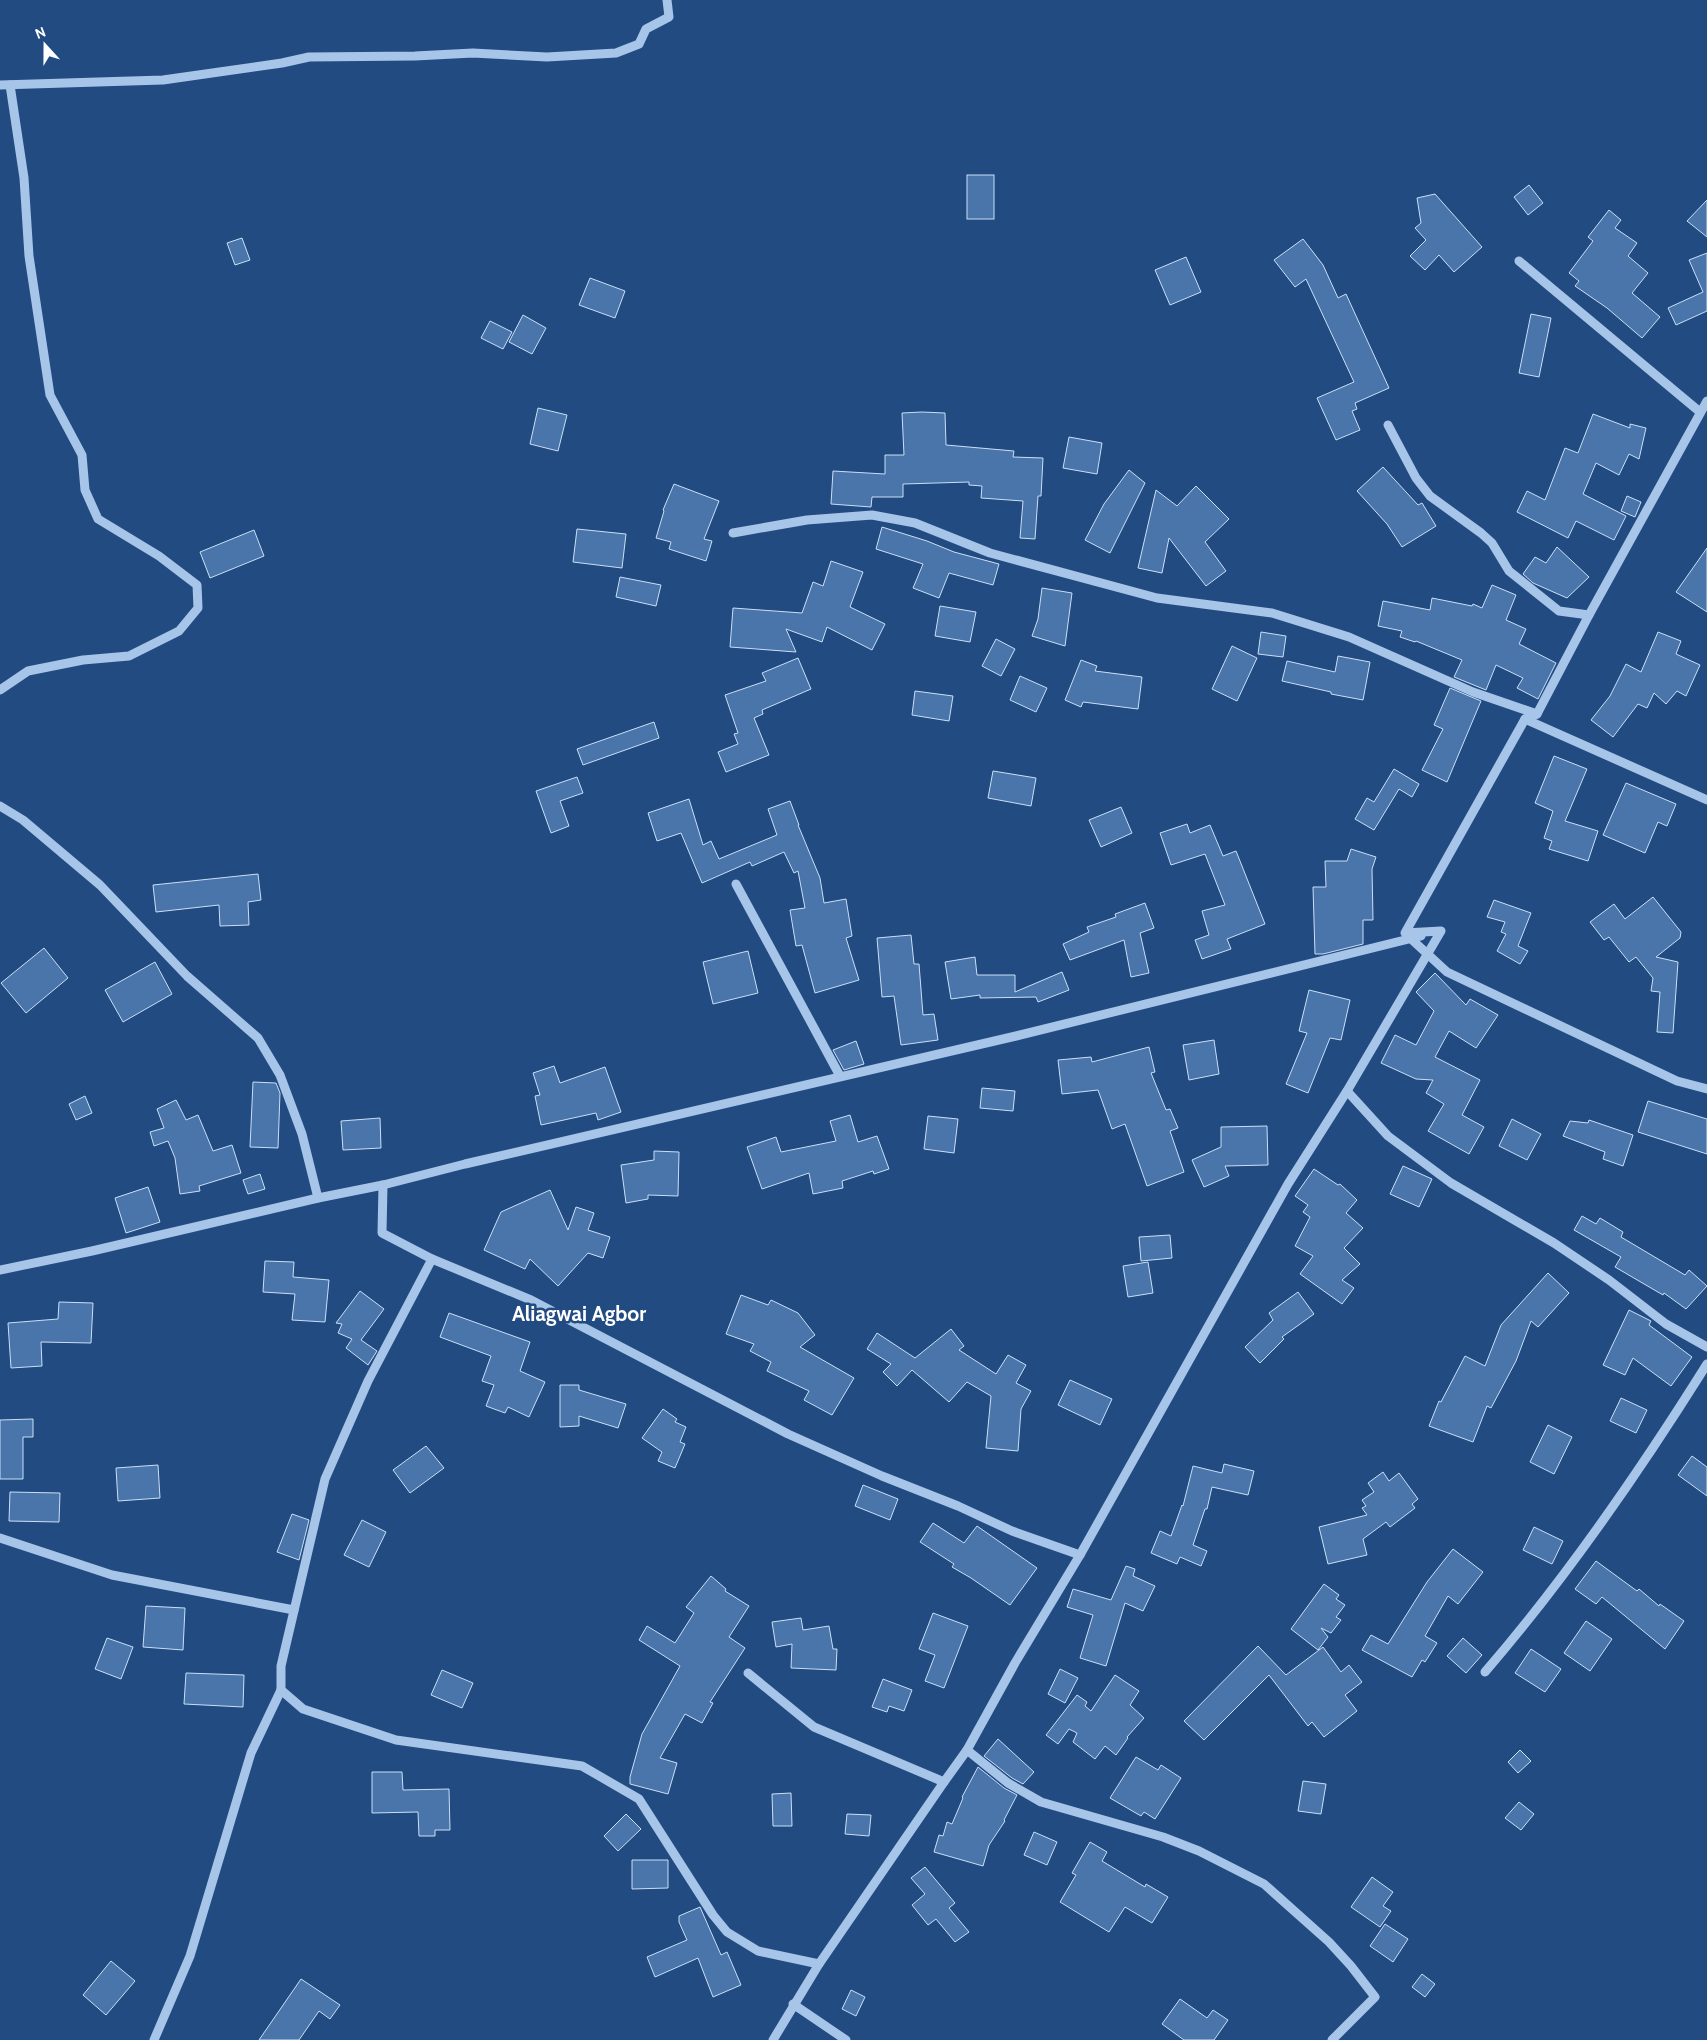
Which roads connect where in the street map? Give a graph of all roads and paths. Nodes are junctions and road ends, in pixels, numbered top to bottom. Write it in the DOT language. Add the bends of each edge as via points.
graph roads {
  1 [pos="667,0"];
  2 [pos="5,85"];
  3 [pos="1519,261"];
  4 [pos="1707,401"];
  5 [pos="1700,412"];
  6 [pos="1388,424"];
  7 [pos="733,533"];
  8 [pos="1589,615"];
  9 [pos="0,690"];
  10 [pos="1537,714"];
  11 [pos="1525,719"];
  12 [pos="1707,800"];
  13 [pos="0,806"];
  14 [pos="736,884"];
  15 [pos="1441,931"];
  16 [pos="1406,933"];
  17 [pos="840,1076"];
  18 [pos="1707,1089"];
  19 [pos="1347,1091"];
  20 [pos="383,1185"];
  21 [pos="318,1198"];
  22 [pos="432,1259"];
  23 [pos="0,1270"];
  24 [pos="1707,1347"];
  25 [pos="1707,1364"];
  26 [pos="0,1538"];
  27 [pos="1080,1555"];
  28 [pos="294,1610"];
  29 [pos="1485,1672"];
  30 [pos="748,1673"];
  31 [pos="281,1690"];
  32 [pos="968,1750"];
  33 [pos="944,1782"];
  34 [pos="819,1964"];
  35 [pos="793,2004"];
  36 [pos="154,2040"];
  37 [pos="773,2040"];
  38 [pos="846,2040"];
  39 [pos="1332,2040"];
  1 -- 2 [label="street" via="669,17 646,29 639,44 616,53 547,57 473,53 309,57 163,80"];
  2 -- 9 [label="street" via="24,178 29,256 50,396 82,455 84,490 98,519 159,556 196,585 198,608 180,631 129,656 83,660 28,671"];
  3 -- 5 [label="street"];
  4 -- 5 [label="street"];
  5 -- 8 [label="street"];
  6 -- 8 [label="street" via="1416,478 1430,496 1481,533 1492,543 1509,571 1559,611"];
  7 -- 10 [label="street" via="807,520 872,515 915,523 990,553 1157,598 1272,613 1349,637 1473,692"];
  8 -- 10 [label="street"];
  10 -- 11 [label="street"];
  11 -- 12 [label="street"];
  11 -- 16 [label="street"];
  13 -- 21 [label="street" via="23,820 100,885 187,976 258,1038 280,1075 302,1134"];
  14 -- 17 [label="street"];
  15 -- 16 [label="street"];
  15 -- 17 [label="street"];
  15 -- 19 [label="street"];
  16 -- 18 [label="street" via="1447,972 1676,1081"];
  17 -- 20 [label="street"];
  19 -- 24 [label="street" via="1388,1136 1451,1183 1554,1243 1666,1324"];
  19 -- 27 [label="street" via="1288,1184"];
  20 -- 21 [label="street"];
  20 -- 22 [label="street" via="382,1233"];
  21 -- 23 [label="street"];
  22 -- 27 [label="street" via="531,1300 788,1434 1012,1531"];
  22 -- 28 [label="street" via="368,1381 325,1479"];
  25 -- 29 [label="street" via="1664,1433 1594,1532 1529,1620"];
  26 -- 28 [label="street" via="112,1574"];
  27 -- 32 [label="street" via="1015,1663"];
  28 -- 31 [label="street" via="281,1666"];
  30 -- 33 [label="street" via="814,1727"];
  31 -- 34 [label="street" via="303,1709 396,1740 582,1766 639,1799 727,1932 758,1951"];
  31 -- 36 [label="street" via="251,1753 190,1956"];
  32 -- 33 [label="street"];
  32 -- 39 [label="street" via="1008,1783 1041,1802 1163,1836 1264,1884 1329,1942 1375,1997"];
  33 -- 34 [label="street"];
  34 -- 35 [label="street"];
  35 -- 37 [label="street"];
  35 -- 38 [label="street"];
}
